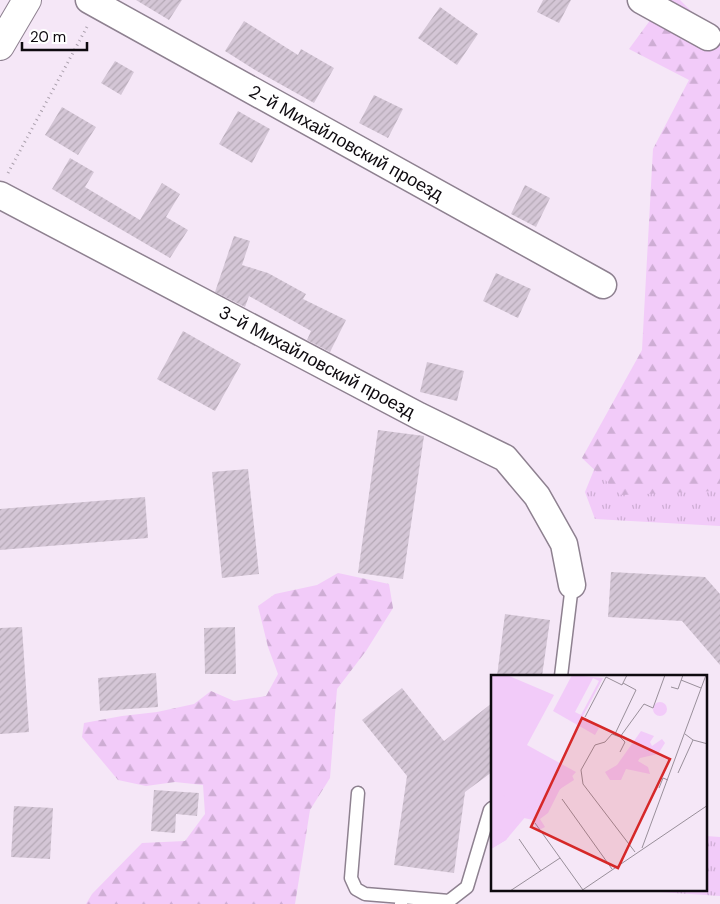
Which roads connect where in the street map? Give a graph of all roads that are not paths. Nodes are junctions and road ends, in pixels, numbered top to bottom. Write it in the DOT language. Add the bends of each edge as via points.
graph roads {
  1 [pos="26,0"];
  2 [pos="642,0"];
  3 [pos="94,3"];
  4 [pos="708,37"];
  5 [pos="0,46"];
  6 [pos="2,187"];
  7 [pos="603,285"];
  8 [pos="572,585"];
  9 [pos="561,675"];
  10 [pos="358,793"];
  11 [pos="491,809"];
  12 [pos="401,900"];
  13 [pos="449,902"];
  1 -- 5 [label="main road"];
  2 -- 4 [label="street"];
  3 -- 7 [label="street, 2-й Михайловский проезд"];
  6 -- 8 [label="street, 3-й Михайловский проезд" via="419,416 505,458 537,496 564,544"];
  8 -- 9 [label="lane"];
  10 -- 12 [label="lane" via="352,878 356,889"];
  11 -- 13 [label="lane" via="467,887"];
  12 -- 13 [label="lane"];
}
